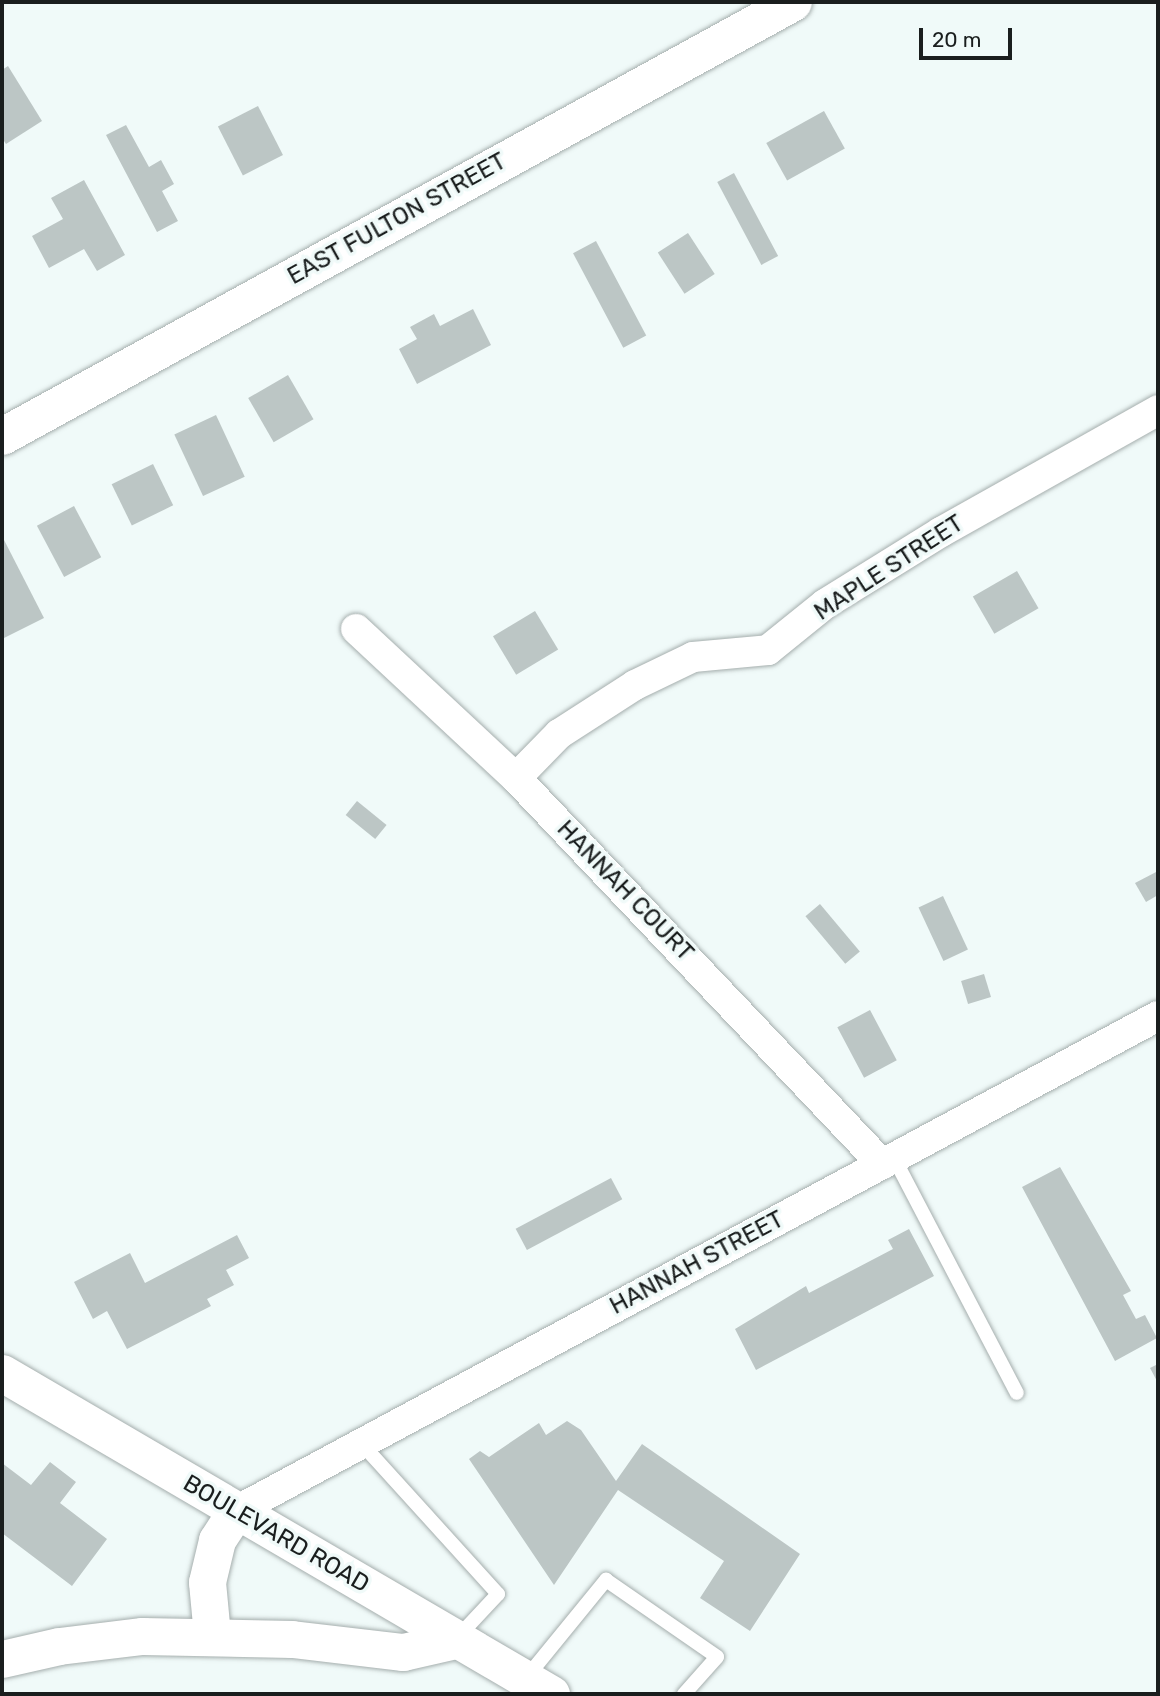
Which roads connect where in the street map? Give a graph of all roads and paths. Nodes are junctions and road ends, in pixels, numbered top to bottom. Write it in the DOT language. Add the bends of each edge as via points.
graph roads {
  1 [pos="793,2"];
  2 [pos="1158,410"];
  3 [pos="2,436"];
  4 [pos="356,629"];
  5 [pos="516,778"];
  6 [pos="1158,1016"];
  7 [pos="888,1161"];
  8 [pos="2,1373"];
  9 [pos="1017,1393"];
  10 [pos="361,1443"];
  11 [pos="236,1511"];
  12 [pos="212,1635"];
  13 [pos="456,1640"];
  14 [pos="2,1659"];
  15 [pos="538,1687"];
  16 [pos="684,1694"];
  1 -- 3 [label="street, EAST FULTON STREET"];
  2 -- 5 [label="street, MAPLE STREET" via="825,604 768,650 693,657 635,685 559,734"];
  4 -- 5 [label="street, HANNAH COURT"];
  5 -- 7 [label="street, HANNAH COURT"];
  6 -- 7 [label="street, HANNAH STREET"];
  7 -- 9 [label="lane"];
  7 -- 10 [label="street, HANNAH STREET"];
  8 -- 11 [label="street, BOULEVARD ROAD"];
  10 -- 11 [label="street, HANNAH STREET"];
  10 -- 13 [label="lane" via="498,1594"];
  11 -- 12 [label="street" via="217,1540 207,1582"];
  11 -- 13 [label="street, BOULEVARD ROAD"];
  12 -- 13 [label="street" via="403,1652"];
  12 -- 14 [label="street" via="142,1636"];
  13 -- 15 [label="street, BOULEVARD ROAD"];
  15 -- 16 [label="lane" via="606,1580 716,1657"];
}
